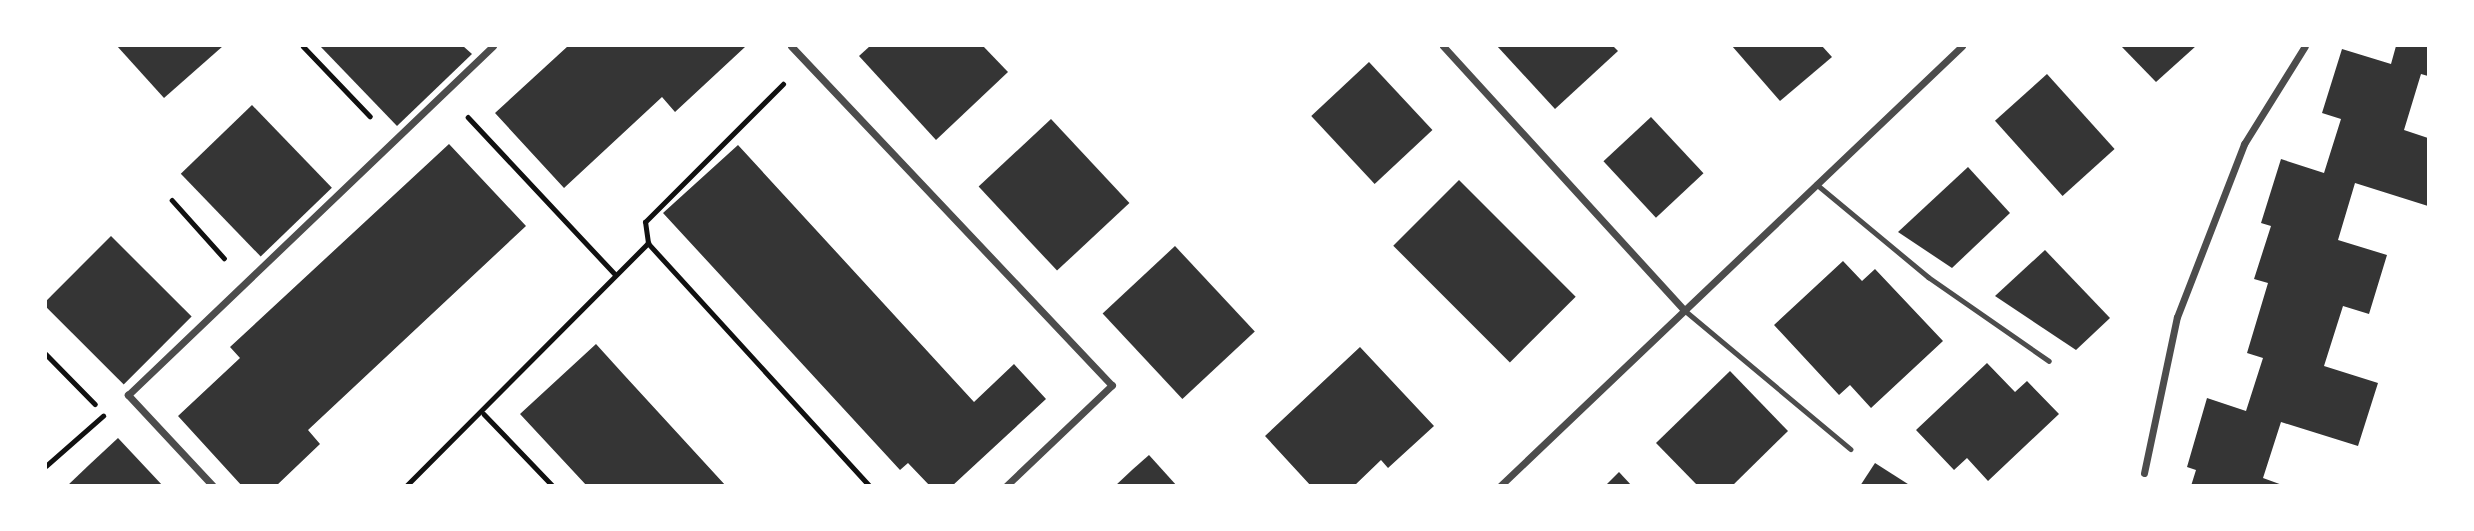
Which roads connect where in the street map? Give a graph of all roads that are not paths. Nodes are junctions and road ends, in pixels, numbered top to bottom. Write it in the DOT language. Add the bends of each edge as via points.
graph roads {
  1 [pos="493,46"];
  2 [pos="791,46"];
  3 [pos="1443,46"];
  4 [pos="1962,46"];
  5 [pos="2305,46"];
  6 [pos="1816,184"];
  7 [pos="1685,310"];
  8 [pos="2049,361"];
  9 [pos="1850,449"];
  10 [pos="2144,473"];
  11 [pos="213,485"];
  12 [pos="1006,485"];
  13 [pos="1500,485"];
  1 -- 11 [label="street" via="128,395"];
  2 -- 12 [label="street" via="1112,385"];
  3 -- 7 [label="street"];
  4 -- 6 [label="street"];
  5 -- 10 [label="street" via="2244,144 2177,317"];
  6 -- 7 [label="street"];
  6 -- 8 [label="lane" via="1928,277"];
  7 -- 9 [label="lane"];
  7 -- 13 [label="street"];
}
